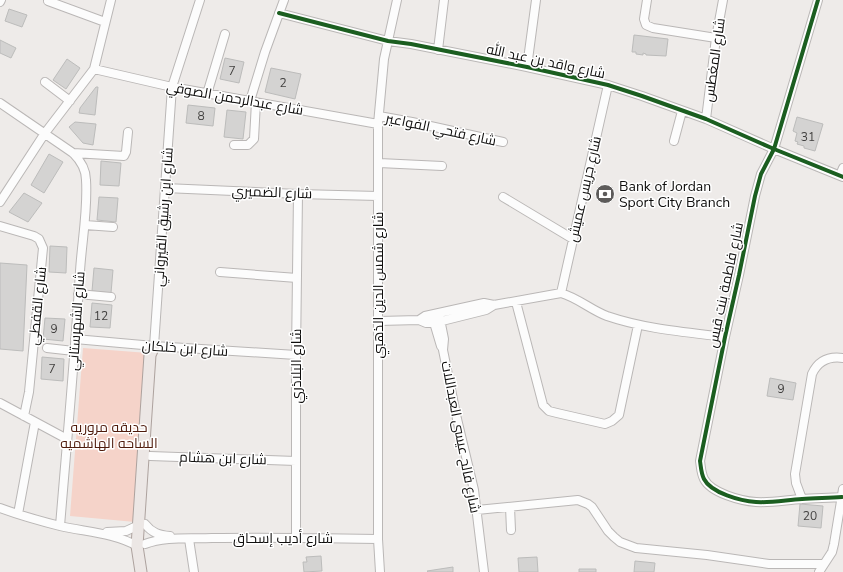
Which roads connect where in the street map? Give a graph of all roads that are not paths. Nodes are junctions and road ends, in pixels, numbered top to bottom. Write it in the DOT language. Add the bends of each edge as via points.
graph roads {
  1 [pos="111,0"];
  2 [pos="200,0"];
  3 [pos="284,0"];
  4 [pos="397,0"];
  5 [pos="444,0"];
  6 [pos="536,0"];
  7 [pos="647,0"];
  8 [pos="723,0"];
  9 [pos="818,0"];
  10 [pos="48,1"];
  11 [pos="279,13"];
  12 [pos="106,22"];
  13 [pos="225,34"];
  14 [pos="716,38"];
  15 [pos="388,41"];
  16 [pos="438,50"];
  17 [pos="526,67"];
  18 [pos="94,69"];
  19 [pos="44,82"];
  20 [pos="608,85"];
  21 [pos="172,87"];
  22 [pos="207,94"];
  23 [pos="70,100"];
  24 [pos="253,102"];
  25 [pos="0,103"];
  26 [pos="682,111"];
  27 [pos="706,119"];
  28 [pos="378,120"];
  29 [pos="128,132"];
  30 [pos="45,133"];
  31 [pos="674,141"];
  32 [pos="503,142"];
  33 [pos="234,145"];
  34 [pos="774,149"];
  35 [pos="74,153"];
  36 [pos="379,163"];
  37 [pos="442,166"];
  38 [pos="842,173"];
  39 [pos="165,188"];
  40 [pos="298,194"];
  41 [pos="378,196"];
  42 [pos="503,197"];
  43 [pos="0,202"];
  44 [pos="84,224"];
  45 [pos="0,226"];
  46 [pos="113,227"];
  47 [pos="573,238"];
  48 [pos="220,272"];
  49 [pos="297,278"];
  50 [pos="561,293"];
  51 [pos="78,294"];
  52 [pos="111,297"];
  53 [pos="516,302"];
  54 [pos="437,318"];
  55 [pos="379,321"];
  56 [pos="638,325"];
  57 [pos="724,337"];
  58 [pos="75,339"];
  59 [pos="154,346"];
  60 [pos="47,348"];
  61 [pos="74,351"];
  62 [pos="296,355"];
  63 [pos="843,358"];
  64 [pos="0,403"];
  65 [pos="24,416"];
  66 [pos="35,422"];
  67 [pos="67,439"];
  68 [pos="150,456"];
  69 [pos="296,461"];
  70 [pos="843,489"];
  71 [pos="842,497"];
  72 [pos="802,498"];
  73 [pos="510,507"];
  74 [pos="0,508"];
  75 [pos="477,510"];
  76 [pos="841,511"];
  77 [pos="18,514"];
  78 [pos="142,524"];
  79 [pos="60,526"];
  80 [pos="511,530"];
  81 [pos="99,533"];
  82 [pos="296,538"];
  83 [pos="189,539"];
  84 [pos="378,539"];
  85 [pos="141,545"];
  86 [pos="823,564"];
  87 [pos="141,572"];
  88 [pos="148,572"];
  89 [pos="194,572"];
  90 [pos="380,572"];
  91 [pos="484,572"];
  92 [pos="819,572"];
  1 -- 12 [label="street"];
  2 -- 21 [label="street, شارع ابن رشيق القيرواني"];
  3 -- 11 [label="street"];
  4 -- 15 [label="street, شارع شمس الدين الذهبي"];
  5 -- 16 [label="street"];
  6 -- 17 [label="street"];
  7 -- 14 [label="street" via="644,19 646,26"];
  8 -- 14 [label="street, شارع المغطس"];
  9 -- 34 [label="street, شارع فاطمة بنت قيس"];
  10 -- 12 [label="street"];
  11 -- 15 [label="street, شارع واقد بن عبد الله"];
  11 -- 24 [label="street" via="265,52"];
  12 -- 18 [label="street"];
  13 -- 22 [label="street"];
  14 -- 27 [label="street, شارع المغطس"];
  15 -- 16 [label="street, شارع واقد بن عبد الله"];
  15 -- 28 [label="street, شارع شمس الدين الذهبي" via="381,77"];
  16 -- 17 [label="street, شارع واقد بن عبد الله"];
  17 -- 20 [label="street, شارع واقد بن عبد الله"];
  18 -- 21 [label="street, شارع عبدالرحمن الصوفي"];
  18 -- 23 [label="street"];
  19 -- 23 [label="street"];
  20 -- 26 [label="street, شارع واقد بن عبد الله"];
  20 -- 47 [label="street, شارع جريس عميش"];
  21 -- 22 [label="street, شارع عبدالرحمن الصوفي"];
  21 -- 39 [label="street, شارع ابن رشيق القيرواني"];
  22 -- 24 [label="street, شارع عبدالرحمن الصوفي"];
  23 -- 30 [label="street"];
  24 -- 28 [label="street, شارع عبدالرحمن الصوفي"];
  24 -- 33 [label="street" via="254,139 248,145"];
  25 -- 30 [label="street, شارع الشهرستاني"];
  26 -- 27 [label="street, شارع واقد بن عبد الله"];
  26 -- 31 [label="street"];
  27 -- 34 [label="street, شارع واقد بن عبد الله"];
  28 -- 32 [label="street, شارع فتحي الفواعير" via="412,122"];
  28 -- 36 [label="street, شارع شمس الدين الذهبي"];
  29 -- 35 [label="street" via="124,156"];
  30 -- 35 [label="street, شارع الشهرستاني"];
  30 -- 43 [label="street"];
  34 -- 38 [label="street, شارع واقد بن عبد الله"];
  34 -- 57 [label="street, شارع فاطمة بنت قيس" via="761,174 755,196"];
  35 -- 44 [label="street, شارع الشهرستاني" via="86,178"];
  36 -- 37 [label="street"];
  36 -- 41 [label="street, شارع شمس الدين الذهبي"];
  39 -- 40 [label="street, شارع الضميري"];
  39 -- 59 [label="street, شارع ابن رشيق القيرواني"];
  40 -- 41 [label="street, شارع الضميري"];
  40 -- 49 [label="street, شارع البلاذري"];
  41 -- 55 [label="street, شارع شمس الدين الذهبي"];
  42 -- 47 [label="street"];
  44 -- 46 [label="street"];
  44 -- 51 [label="street, شارع الشهرستاني"];
  45 -- 65 [label="street, شارع القفطي" via="40,239 43,248 29,392"];
  47 -- 50 [label="street, شارع جريس عميش"];
  48 -- 49 [label="street"];
  49 -- 62 [label="street, شارع البلاذري"];
  50 -- 53 [label="street"];
  50 -- 56 [label="street" via="596,312"];
  51 -- 52 [label="street"];
  51 -- 58 [label="street, شارع الشهرستاني"];
  53 -- 54 [label="street" via="494,305 484,303"];
  53 -- 56 [label="street" via="543,405 557,413 605,424 618,415"];
  54 -- 55 [label="street" via="425,316 419,320"];
  54 -- 75 [label="street, شارع فالح عيسى العبداللات" via="439,340"];
  55 -- 84 [label="street, شارع شمس الدين الذهبي"];
  56 -- 57 [label="street"];
  57 -- 72 [label="street, شارع فاطمة بنت قيس" via="700,461 705,480 715,490 734,498 755,502 780,502"];
  58 -- 59 [label="street, شارع ابن خلكان"];
  58 -- 61 [label="street, شارع الشهرستاني"];
  59 -- 62 [label="street, شارع ابن خلكان"];
  59 -- 68 [label="main road, شارع ابن رشيق القيرواني"];
  59 -- 78 [label="main road, شارع ابن رشيق القيرواني" via="150,355"];
  60 -- 61 [label="street"];
  61 -- 67 [label="street, شارع الشهرستاني"];
  62 -- 69 [label="street, شارع البلاذري"];
  63 -- 72 [label="street" via="829,358 821,362 812,374 795,474"];
  64 -- 65 [label="street"];
  65 -- 66 [label="street"];
  66 -- 67 [label="street"];
  66 -- 77 [label="street"];
  67 -- 79 [label="street, شارع الشهرستاني"];
  68 -- 69 [label="street, شارع ابن هشام"];
  68 -- 78 [label="main road, شارع ابن رشيق القيرواني"];
  69 -- 82 [label="street, شارع البلاذري"];
  70 -- 71 [label="street"];
  71 -- 72 [label="street, شارع فاطمة بنت قيس"];
  71 -- 76 [label="street"];
  73 -- 75 [label="street"];
  73 -- 80 [label="street"];
  73 -- 86 [label="street" via="578,500 592,507 608,531 620,542 636,548 769,564"];
  74 -- 77 [label="street"];
  75 -- 91 [label="street, شارع فالح عيسى العبداللات"];
  76 -- 86 [label="street" via="832,552"];
  77 -- 79 [label="street"];
  78 -- 81 [label="street" via="126,531"];
  78 -- 83 [label="street, شارع أديب إسحاق" via="157,534"];
  78 -- 85 [label="main road"];
  79 -- 81 [label="street"];
  81 -- 85 [label="street"];
  82 -- 83 [label="street, شارع أديب إسحاق"];
  82 -- 84 [label="street, شارع أديب إسحاق"];
  83 -- 85 [label="street, شارع أديب إسحاق" via="155,541"];
  83 -- 89 [label="street"];
  84 -- 90 [label="street, شارع شمس الدين الذهبي"];
  85 -- 87 [label="main road"];
  85 -- 88 [label="main road"];
  86 -- 92 [label="street"];
}
